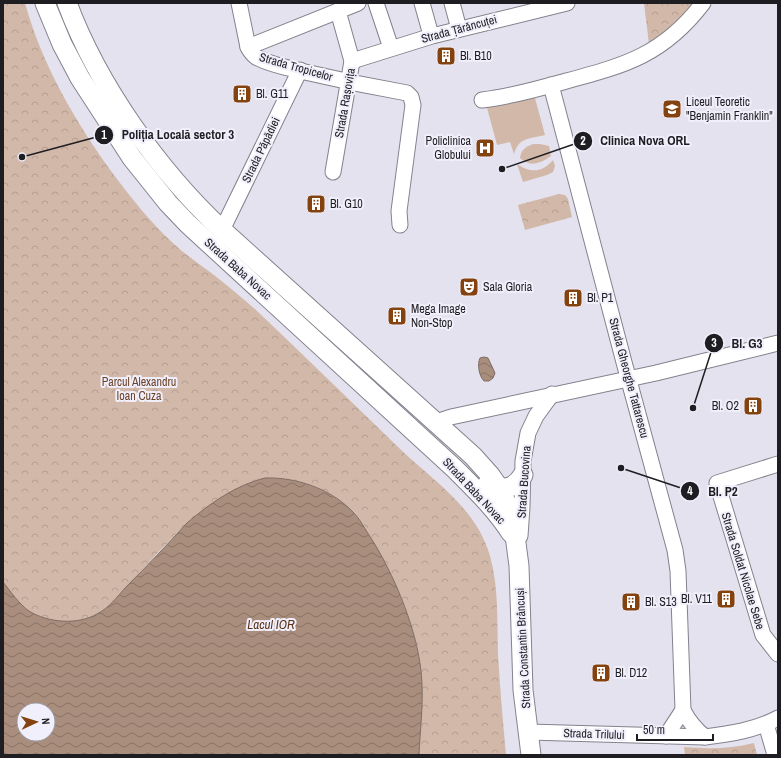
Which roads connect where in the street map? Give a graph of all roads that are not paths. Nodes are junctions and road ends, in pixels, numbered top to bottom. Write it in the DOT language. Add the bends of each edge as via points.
graph roads {
  1 [pos="45,3"];
  2 [pos="67,3"];
  3 [pos="239,3"];
  4 [pos="358,3"];
  5 [pos="376,3"];
  6 [pos="422,3"];
  7 [pos="452,3"];
  8 [pos="567,3"];
  9 [pos="703,3"];
  10 [pos="515,9"];
  11 [pos="338,11"];
  12 [pos="429,28"];
  13 [pos="459,29"];
  14 [pos="248,47"];
  15 [pos="391,48"];
  16 [pos="352,61"];
  17 [pos="300,70"];
  18 [pos="348,82"];
  19 [pos="551,85"];
  20 [pos="482,100"];
  21 [pos="333,172"];
  22 [pos="400,225"];
  23 [pos="222,230"];
  24 [pos="778,343"];
  25 [pos="628,379"];
  26 [pos="552,394"];
  27 [pos="438,424"];
  28 [pos="445,460"];
  29 [pos="778,464"];
  30 [pos="523,475"];
  31 [pos="499,488"];
  32 [pos="517,546"];
  33 [pos="778,654"];
  34 [pos="683,710"];
  35 [pos="772,721"];
  36 [pos="528,732"];
  37 [pos="666,736"];
  38 [pos="705,737"];
  39 [pos="531,755"];
  40 [pos="775,755"];
  1 -- 28 [label="main road, Strada Baba Novac" via="80,78 132,158 168,202"];
  2 -- 23 [label="main road, Strada Baba Novac" via="84,44 148,147 182,190"];
  3 -- 14 [label="street"];
  4 -- 11 [label="street"];
  5 -- 15 [label="street"];
  6 -- 12 [label="street, Strada Țărăncuței"];
  7 -- 13 [label="street"];
  8 -- 10 [label="street, Strada Țărăncuței"];
  9 -- 19 [label="street" via="679,31 648,53 614,68"];
  10 -- 13 [label="street, Strada Țărăncuței"];
  11 -- 14 [label="street"];
  11 -- 16 [label="street, Strada Rașovița"];
  13 -- 15 [label="street, Strada Țărăncuței"];
  14 -- 17 [label="street, Strada Tropicelor" via="256,57"];
  15 -- 16 [label="street, Strada Țărăncuței"];
  16 -- 18 [label="street, Strada Rașovița"];
  17 -- 18 [label="street, Strada Tropicelor"];
  17 -- 23 [label="street, Strada Păpădiei"];
  18 -- 21 [label="street, Strada Rașovița"];
  18 -- 22 [label="street" via="407,93 411,97 413,105 399,211"];
  19 -- 20 [label="street"];
  19 -- 25 [label="street, Strada Gheorghe Tattarescu"];
  23 -- 27 [label="main road, Strada Baba Novac"];
  24 -- 25 [label="street"];
  25 -- 26 [label="street"];
  25 -- 34 [label="street, Strada Gheorghe Tattarescu" via="675,550 679,579"];
  26 -- 27 [label="street" via="451,417"];
  26 -- 30 [label="street, Strada Bucovina" via="536,416 528,434"];
  27 -- 31 [label="main road, Strada Baba Novac" via="484,468"];
  28 -- 31 [label="main road" via="471,478"];
  28 -- 32 [label="main road, Strada Baba Novac" via="505,523"];
  29 -- 33 [label="street, Strada Soldat Nicolae Sebe" via="717,483 762,635"];
  30 -- 31 [label="main road" via="510,487"];
  30 -- 32 [label="street, Strada Bucovina" via="522,512"];
  31 -- 32 [label="main road, Strada Baba Novac" via="510,513"];
  32 -- 36 [label="main road, Strada Constantin Brâncuși" via="523,690"];
  34 -- 37 [label="street"];
  34 -- 38 [label="street, Strada Gheorghe Tattarescu" via="687,720"];
  35 -- 38 [label="street, Strada Trilului" via="730,734"];
  35 -- 40 [label="street"];
  36 -- 37 [label="street, Strada Trilului"];
  36 -- 39 [label="main road, Strada Constantin Brâncuși"];
  37 -- 38 [label="street, Strada Trilului"];
}
